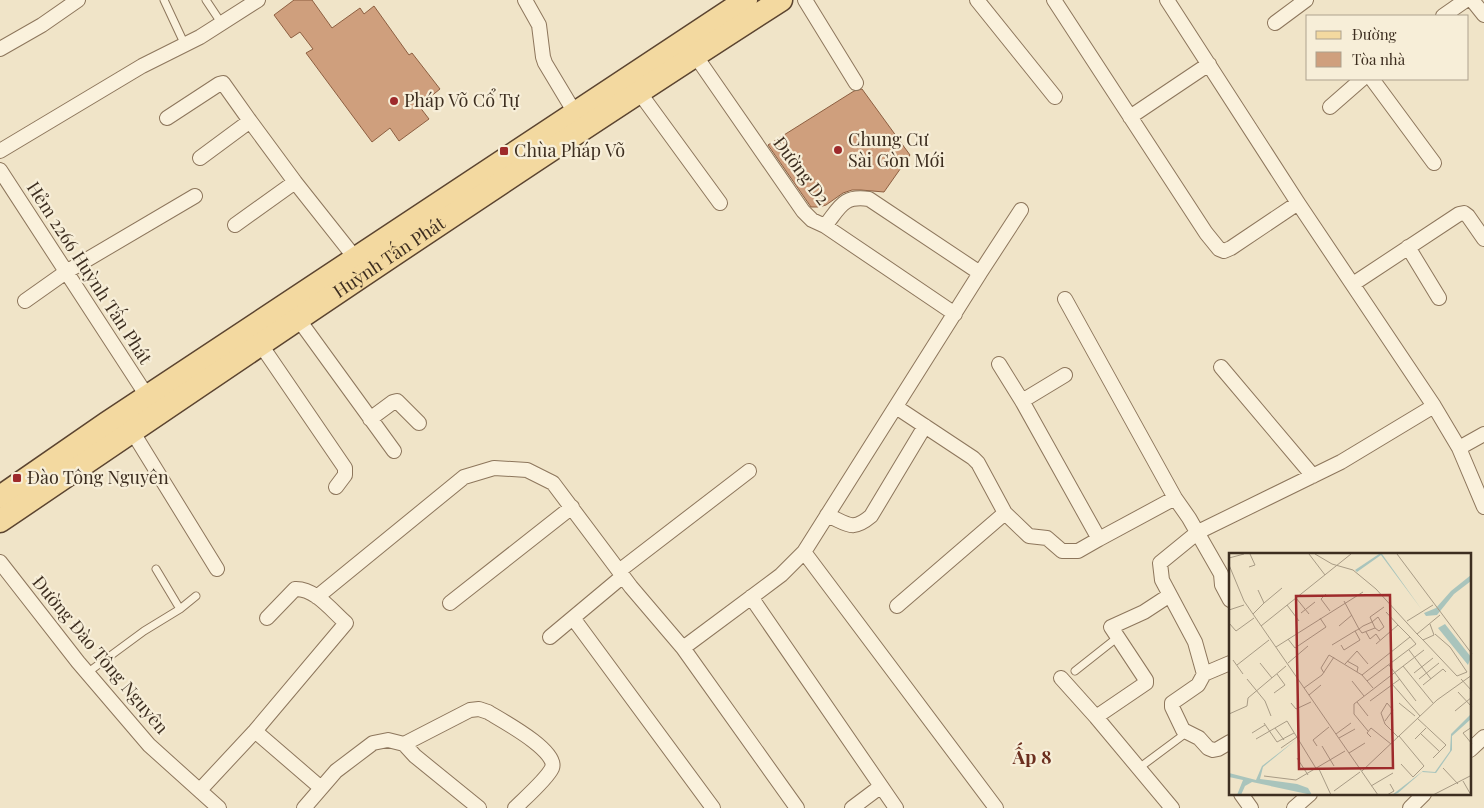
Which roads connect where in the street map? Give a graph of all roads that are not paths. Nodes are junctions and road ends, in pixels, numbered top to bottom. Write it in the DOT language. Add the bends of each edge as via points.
graph roads {
  1 [pos="78,0"];
  2 [pos="164,0"];
  3 [pos="206,0"];
  4 [pos="258,0"];
  5 [pos="525,0"];
  6 [pos="746,0"];
  7 [pos="781,0"];
  8 [pos="804,0"];
  9 [pos="977,0"];
  10 [pos="1054,0"];
  11 [pos="1167,0"];
  12 [pos="1306,0"];
  13 [pos="1466,0"];
  14 [pos="1472,0"];
  15 [pos="1444,15"];
  16 [pos="1484,16"];
  17 [pos="1275,23"];
  18 [pos="222,24"];
  19 [pos="185,45"];
  20 [pos="0,49"];
  21 [pos="695,55"];
  22 [pos="1209,64"];
  23 [pos="1361,80"];
  24 [pos="1373,80"];
  25 [pos="856,83"];
  26 [pos="638,92"];
  27 [pos="1055,97"];
  28 [pos="1330,107"];
  29 [pos="575,113"];
  30 [pos="1130,117"];
  31 [pos="167,118"];
  32 [pos="250,121"];
  33 [pos="0,152"];
  34 [pos="200,158"];
  35 [pos="1434,163"];
  36 [pos="0,170"];
  37 [pos="295,182"];
  38 [pos="479,187"];
  39 [pos="195,196"];
  40 [pos="720,203"];
  41 [pos="1298,203"];
  42 [pos="1021,210"];
  43 [pos="234,225"];
  44 [pos="825,226"];
  45 [pos="1484,239"];
  46 [pos="1408,247"];
  47 [pos="356,259"];
  48 [pos="66,272"];
  49 [pos="980,273"];
  50 [pos="1353,284"];
  51 [pos="1065,298"];
  52 [pos="1439,298"];
  53 [pos="24,301"];
  54 [pos="955,314"];
  55 [pos="298,320"];
  56 [pos="261,345"];
  57 [pos="999,364"];
  58 [pos="1221,367"];
  59 [pos="1065,375"];
  60 [pos="147,396"];
  61 [pos="1022,400"];
  62 [pos="896,406"];
  63 [pos="1434,406"];
  64 [pos="370,418"];
  65 [pos="419,423"];
  66 [pos="925,426"];
  67 [pos="132,432"];
  68 [pos="1484,434"];
  69 [pos="1459,448"];
  70 [pos="394,451"];
  71 [pos="749,471"];
  72 [pos="1313,476"];
  73 [pos="336,487"];
  74 [pos="0,497"];
  75 [pos="1175,498"];
  76 [pos="572,507"];
  77 [pos="1484,507"];
  78 [pos="1005,513"];
  79 [pos="827,515"];
  80 [pos="0,521"];
  81 [pos="1198,532"];
  82 [pos="1099,539"];
  83 [pos="804,552"];
  84 [pos="0,562"];
  85 [pos="156,569"];
  86 [pos="217,569"];
  87 [pos="621,574"];
  88 [pos="1170,595"];
  89 [pos="196,596"];
  90 [pos="317,597"];
  91 [pos="751,597"];
  92 [pos="1229,598"];
  93 [pos="450,603"];
  94 [pos="897,606"];
  95 [pos="180,609"];
  96 [pos="267,618"];
  97 [pos="573,618"];
  98 [pos="550,637"];
  99 [pos="1118,637"];
  100 [pos="683,648"];
  101 [pos="1229,663"];
  102 [pos="1075,671"];
  103 [pos="87,673"];
  104 [pos="1204,674"];
  105 [pos="1061,678"];
  106 [pos="1096,717"];
  107 [pos="255,731"];
  108 [pos="1186,733"];
  109 [pos="1484,737"];
  110 [pos="1229,743"];
  111 [pos="404,744"];
  112 [pos="1472,748"];
  113 [pos="1139,768"];
  114 [pos="880,787"];
  115 [pos="321,788"];
  116 [pos="200,790"];
  117 [pos="1242,796"];
  118 [pos="1308,796"];
  119 [pos="1422,796"];
  120 [pos="219,808"];
  121 [pos="304,808"];
  122 [pos="479,808"];
  123 [pos="515,808"];
  124 [pos="713,808"];
  125 [pos="797,808"];
  126 [pos="852,808"];
  127 [pos="896,808"];
  128 [pos="996,808"];
  129 [pos="1172,808"];
  130 [pos="1251,808"];
  131 [pos="1294,808"];
  132 [pos="1410,808"];
  1 -- 20 [label="street"];
  2 -- 19 [label="lane"];
  3 -- 18 [label="lane"];
  4 -- 18 [label="street"];
  5 -- 29 [label="street" via="539,25 545,63"];
  6 -- 29 [label="main road, Huỳnh Tấn Phát"];
  7 -- 21 [label="main road, Huỳnh Tấn Phát"];
  8 -- 25 [label="street"];
  9 -- 27 [label="street"];
  10 -- 30 [label="street"];
  11 -- 22 [label="street"];
  12 -- 17 [label="street"];
  13 -- 15 [label="street"];
  14 -- 16 [label="street"];
  18 -- 19 [label="street"];
  19 -- 33 [label="street" via="142,66"];
  21 -- 26 [label="main road, Huỳnh Tấn Phát"];
  21 -- 44 [label="street, Đường D2" via="803,211"];
  22 -- 30 [label="street"];
  22 -- 41 [label="street"];
  23 -- 28 [label="street"];
  24 -- 35 [label="street"];
  26 -- 38 [label="main road, Huỳnh Tấn Phát"];
  26 -- 40 [label="street"];
  29 -- 38 [label="main road, Huỳnh Tấn Phát"];
  30 -- 41 [label="street" via="1219,249 1232,248"];
  31 -- 32 [label="street" via="223,83"];
  32 -- 34 [label="street"];
  32 -- 37 [label="street"];
  36 -- 48 [label="street, Hẻm 2266 Huỳnh Tấn Phát"];
  37 -- 43 [label="street"];
  37 -- 47 [label="street"];
  38 -- 47 [label="main road, Huỳnh Tấn Phát"];
  38 -- 55 [label="main road, Huỳnh Tấn Phát"];
  39 -- 48 [label="street"];
  41 -- 50 [label="street"];
  42 -- 49 [label="street"];
  44 -- 49 [label="street" via="846,200 857,197 869,199"];
  44 -- 54 [label="street, Đường D2"];
  45 -- 46 [label="street" via="1464,214 1459,214"];
  46 -- 50 [label="street"];
  46 -- 52 [label="street"];
  47 -- 60 [label="main road, Huỳnh Tấn Phát"];
  48 -- 53 [label="street"];
  48 -- 60 [label="street, Hẻm 2266 Huỳnh Tấn Phát"];
  49 -- 54 [label="street"];
  50 -- 63 [label="street"];
  51 -- 75 [label="street"];
  54 -- 62 [label="street"];
  55 -- 56 [label="main road, Huỳnh Tấn Phát"];
  55 -- 64 [label="street"];
  56 -- 67 [label="main road, Huỳnh Tấn Phát"];
  56 -- 73 [label="street" via="345,468 345,475"];
  57 -- 61 [label="street"];
  58 -- 72 [label="street"];
  59 -- 61 [label="street"];
  60 -- 74 [label="main road, Huỳnh Tấn Phát"];
  61 -- 82 [label="street"];
  62 -- 66 [label="street"];
  62 -- 79 [label="street"];
  63 -- 69 [label="street"];
  63 -- 72 [label="street"];
  64 -- 65 [label="street" via="397,402"];
  64 -- 70 [label="street"];
  66 -- 78 [label="street" via="978,463"];
  66 -- 79 [label="street" via="871,516 858,526 852,526"];
  67 -- 80 [label="main road, Huỳnh Tấn Phát"];
  67 -- 86 [label="street"];
  68 -- 69 [label="street"];
  69 -- 77 [label="street"];
  71 -- 87 [label="street"];
  72 -- 81 [label="street"];
  75 -- 81 [label="street"];
  75 -- 82 [label="street"];
  76 -- 87 [label="street"];
  76 -- 90 [label="street" via="552,482 527,470 494,468 464,477"];
  76 -- 93 [label="street"];
  78 -- 82 [label="street" via="1029,536 1047,538 1062,551 1078,551"];
  78 -- 94 [label="street"];
  79 -- 83 [label="street"];
  81 -- 88 [label="street" via="1160,563 1162,580"];
  81 -- 92 [label="street" via="1221,574 1222,585"];
  83 -- 91 [label="street" via="781,575"];
  83 -- 128 [label="street"];
  84 -- 103 [label="street, Đường Đào Tông Nguyên"];
  85 -- 95 [label="lane"];
  87 -- 97 [label="street"];
  87 -- 100 [label="street"];
  88 -- 99 [label="street" via="1144,612 1111,627"];
  88 -- 104 [label="street" via="1195,642"];
  89 -- 95 [label="lane"];
  90 -- 96 [label="street" via="295,589"];
  90 -- 107 [label="street" via="346,623"];
  91 -- 100 [label="street"];
  91 -- 114 [label="street"];
  95 -- 103 [label="lane"];
  97 -- 98 [label="street"];
  97 -- 124 [label="street"];
  99 -- 102 [label="lane"];
  99 -- 106 [label="street" via="1146,683"];
  100 -- 125 [label="street"];
  101 -- 104 [label="street"];
  103 -- 116 [label="street, Đường Đào Tông Nguyên" via="149,745"];
  104 -- 108 [label="street" via="1198,685 1172,705"];
  105 -- 106 [label="street"];
  106 -- 113 [label="street"];
  107 -- 115 [label="street"];
  107 -- 116 [label="street"];
  108 -- 110 [label="street" via="1200,738 1213,750"];
  108 -- 113 [label="lane"];
  109 -- 112 [label="street"];
  111 -- 115 [label="street" via="388,740 373,744 336,771"];
  111 -- 122 [label="street"];
  111 -- 123 [label="street" via="470,710 488,712 545,749 553,760 552,768"];
  113 -- 129 [label="street"];
  114 -- 126 [label="street"];
  114 -- 127 [label="street"];
  115 -- 121 [label="street"];
  116 -- 120 [label="street, Đường Đào Tông Nguyên"];
  117 -- 130 [label="street"];
  118 -- 131 [label="street"];
  119 -- 132 [label="street"];
}
